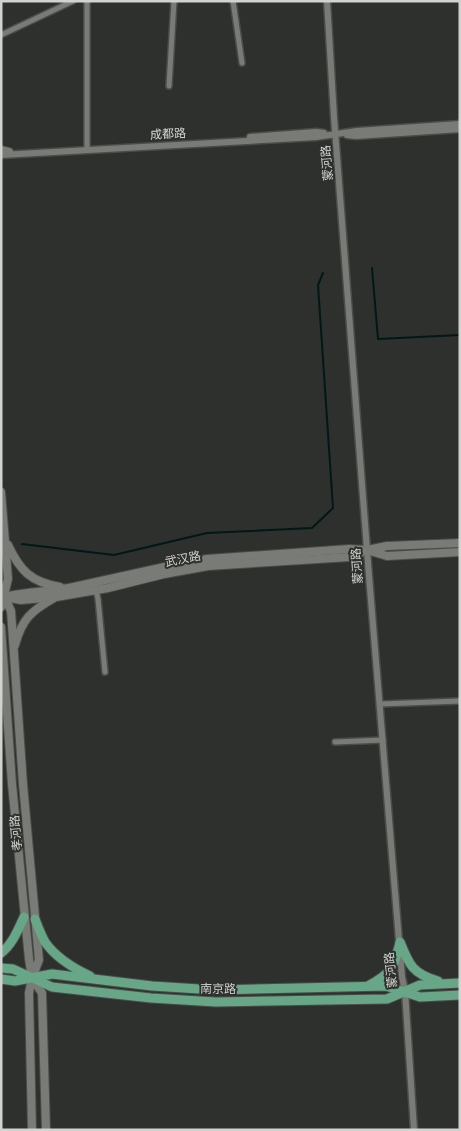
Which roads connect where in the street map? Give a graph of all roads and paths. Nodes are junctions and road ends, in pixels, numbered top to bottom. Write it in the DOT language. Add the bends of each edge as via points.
graph roads {
  1 [pos="73,1"];
  2 [pos="88,1"];
  3 [pos="174,1"];
  4 [pos="233,1"];
  5 [pos="327,1"];
  6 [pos="1,35"];
  7 [pos="242,63"];
  8 [pos="169,86"];
  9 [pos="460,124"];
  10 [pos="460,129"];
  11 [pos="336,134"];
  12 [pos="87,148"];
  13 [pos="3,154"];
  14 [pos="1,492"];
  15 [pos="5,540"];
  16 [pos="460,543"];
  17 [pos="368,550"];
  18 [pos="460,552"];
  19 [pos="69,588"];
  20 [pos="96,590"];
  21 [pos="2,594"];
  22 [pos="56,597"];
  23 [pos="1,607"];
  24 [pos="1,627"];
  25 [pos="2,648"];
  26 [pos="14,652"];
  27 [pos="106,672"];
  28 [pos="460,701"];
  29 [pos="380,704"];
  30 [pos="383,740"];
  31 [pos="335,742"];
  32 [pos="24,917"];
  33 [pos="35,920"];
  34 [pos="400,942"];
  35 [pos="1,953"];
  36 [pos="1,968"];
  37 [pos="32,978"];
  38 [pos="1,979"];
  39 [pos="100,980"];
  40 [pos="460,983"];
  41 [pos="446,984"];
  42 [pos="366,987"];
  43 [pos="405,992"];
  44 [pos="460,995"];
  45 [pos="32,1130"];
  46 [pos="46,1130"];
  47 [pos="414,1130"];
  1 -- 6 [label="street"];
  2 -- 12 [label="street"];
  3 -- 8 [label="street"];
  4 -- 7 [label="street"];
  5 -- 11 [label="street, 蒙河路"];
  9 -- 11 [label="street, 成都路"];
  10 -- 11 [label="street, 成都路" via="356,136"];
  11 -- 12 [label="street, 成都路" via="316,132"];
  11 -- 13 [label="street, 成都路"];
  11 -- 17 [label="street, 蒙河路"];
  12 -- 13 [label="street, 成都路"];
  14 -- 15 [label="main road, 孝河路"];
  15 -- 19 [label="main road" via="24,572 41,583"];
  15 -- 21 [label="main road, 孝河路" via="8,579"];
  16 -- 17 [label="main road, 武汉路" via="387,546"];
  17 -- 18 [label="main road, 武汉路" via="387,556"];
  17 -- 19 [label="main road, 武汉路" via="182,562"];
  17 -- 20 [label="main road, 武汉路" via="350,557 208,566"];
  17 -- 29 [label="street, 蒙河路"];
  19 -- 21 [label="main road, 武汉路"];
  20 -- 22 [label="main road, 武汉路"];
  20 -- 27 [label="street"];
  21 -- 22 [label="main road, 武汉路" via="21,600"];
  21 -- 23 [label="main road, 孝河路"];
  21 -- 26 [label="main road, 孝河路" via="11,610"];
  22 -- 26 [label="main road" via="28,616 19,631"];
  24 -- 25 [label="main road, 孝河路"];
  25 -- 32 [label="main road, 孝河路"];
  26 -- 33 [label="main road, 孝河路"];
  28 -- 29 [label="street"];
  29 -- 30 [label="street, 蒙河路"];
  30 -- 31 [label="street"];
  30 -- 34 [label="street, 蒙河路"];
  32 -- 35 [label="highway" via="6,950"];
  32 -- 37 [label="main road, 孝河路"];
  33 -- 37 [label="main road, 孝河路" via="39,960"];
  33 -- 39 [label="highway" via="45,941 57,955 72,968"];
  34 -- 41 [label="highway" via="416,972"];
  34 -- 42 [label="highway" via="390,972"];
  34 -- 43 [label="street, 蒙河路"];
  36 -- 37 [label="highway, 南京路" via="14,969"];
  37 -- 38 [label="highway, 南京路"];
  37 -- 39 [label="highway, 南京路" via="52,974"];
  37 -- 43 [label="highway, 南京路" via="52,987 216,1002 387,999"];
  37 -- 45 [label="main road, 孝河路" via="29,993"];
  37 -- 46 [label="main road, 孝河路" via="42,993"];
  39 -- 42 [label="highway, 南京路" via="215,990"];
  40 -- 41 [label="highway, 南京路"];
  41 -- 43 [label="highway, 南京路" via="420,985"];
  42 -- 43 [label="highway, 南京路" via="386,986"];
  43 -- 44 [label="highway, 南京路" via="420,997"];
  43 -- 47 [label="street, 蒙河路"];
}
